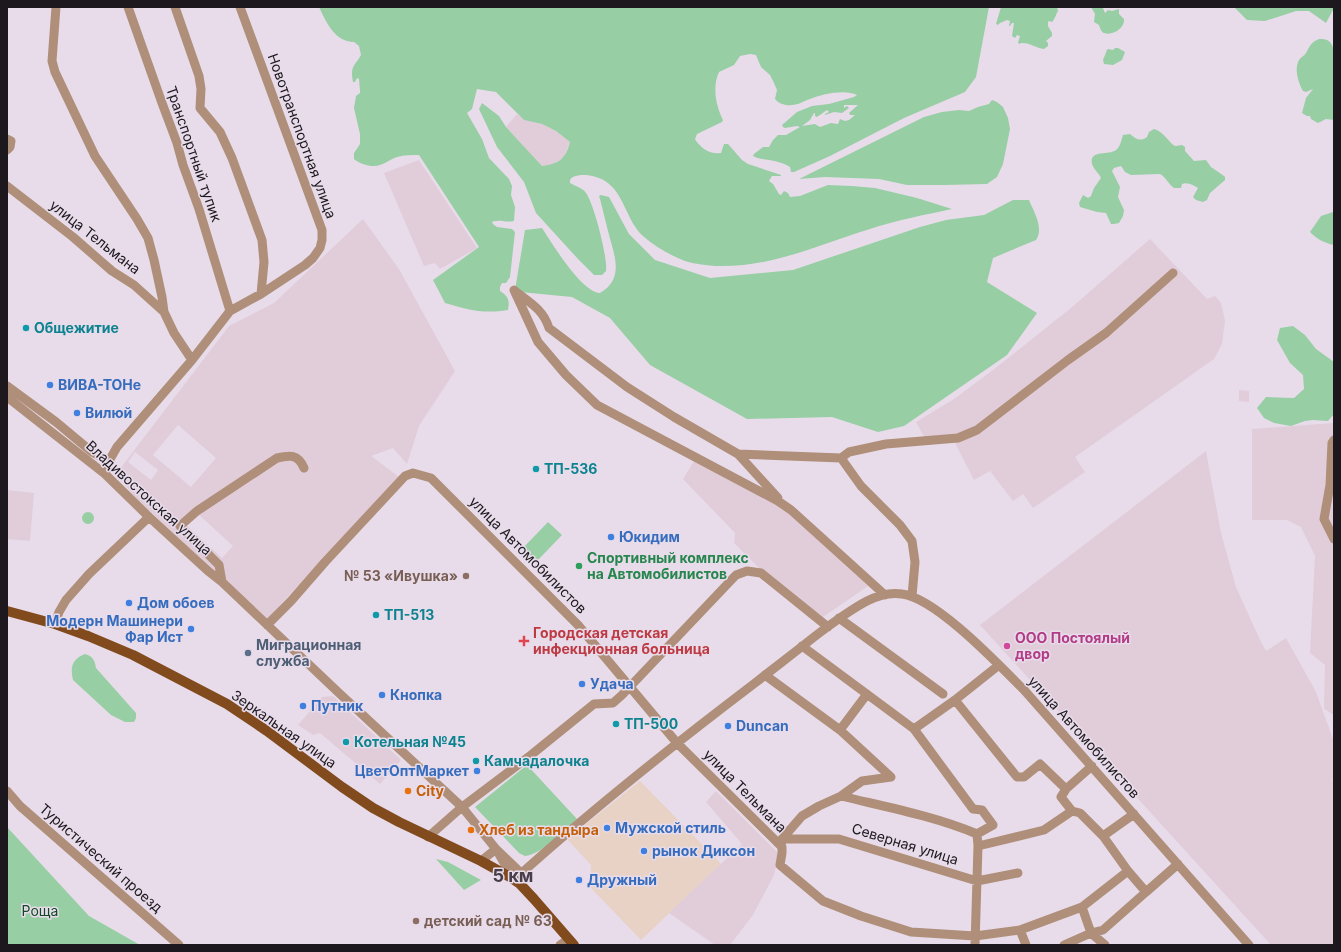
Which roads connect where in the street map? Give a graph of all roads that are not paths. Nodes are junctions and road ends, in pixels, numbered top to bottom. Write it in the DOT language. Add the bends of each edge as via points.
graph roads {
  1 [pos="56,7"];
  2 [pos="128,7"];
  3 [pos="175,7"];
  4 [pos="240,7"];
  5 [pos="7,139"];
  6 [pos="7,150"];
  7 [pos="7,186"];
  8 [pos="1173,273"];
  9 [pos="261,294"];
  10 [pos="230,311"];
  11 [pos="164,312"];
  12 [pos="192,360"];
  13 [pos="7,386"];
  14 [pos="7,397"];
  15 [pos="1334,440"];
  16 [pos="738,454"];
  17 [pos="841,458"];
  18 [pos="109,461"];
  19 [pos="304,468"];
  20 [pos="106,474"];
  21 [pos="791,510"];
  22 [pos="149,517"];
  23 [pos="1334,539"];
  24 [pos="222,582"];
  25 [pos="885,595"];
  26 [pos="912,596"];
  27 [pos="7,611"];
  28 [pos="840,618"];
  29 [pos="55,624"];
  30 [pos="267,625"];
  31 [pos="828,627"];
  32 [pos="802,646"];
  33 [pos="999,665"];
  34 [pos="765,675"];
  35 [pos="630,688"];
  36 [pos="867,694"];
  37 [pos="943,694"];
  38 [pos="955,700"];
  39 [pos="914,729"];
  40 [pos="840,730"];
  41 [pos="677,743"];
  42 [pos="1092,766"];
  43 [pos="1066,789"];
  44 [pos="7,791"];
  45 [pos="841,796"];
  46 [pos="462,807"];
  47 [pos="1072,811"];
  48 [pos="1134,814"];
  49 [pos="977,834"];
  50 [pos="1103,836"];
  51 [pos="428,837"];
  52 [pos="782,843"];
  53 [pos="978,846"];
  54 [pos="496,849"];
  55 [pos="481,861"];
  56 [pos="1178,864"];
  57 [pos="1128,871"];
  58 [pos="1018,873"];
  59 [pos="517,876"];
  60 [pos="977,881"];
  61 [pos="1146,892"];
  62 [pos="1082,907"];
  63 [pos="1020,930"];
  64 [pos="1091,932"];
  65 [pos="975,940"];
  66 [pos="571,942"];
  67 [pos="179,945"];
  68 [pos="560,945"];
  69 [pos="1026,945"];
  70 [pos="1064,945"];
  71 [pos="1105,945"];
  72 [pos="1249,945"];
  1 -- 11 [label="street" via="52,61 55,72 95,156 148,238"];
  2 -- 10 [label="street, Транспортный тупик" via="177,143"];
  3 -- 9 [label="street" via="199,76 200,108 220,132 262,240 264,262"];
  4 -- 9 [label="street, Новотранспортная улица" via="322,232 320,248 313,258"];
  5 -- 6 [label="street" via="11,141"];
  7 -- 11 [label="street, улица Тельмана" via="112,271 134,285"];
  8 -- 17 [label="street" via="1106,333 977,430 958,438 886,444 849,452"];
  9 -- 10 [label="street, Новотранспортная улица"];
  10 -- 12 [label="street, Новотранспортная улица"];
  11 -- 12 [label="street"];
  12 -- 18 [label="street, Новотранспортная улица" via="117,447"];
  13 -- 18 [label="street" via="92,452"];
  14 -- 20 [label="street, Владивостокская улица"];
  15 -- 23 [label="street" via="1324,519"];
  16 -- 17 [label="street"];
  16 -- 21 [label="street"];
  16 -- 21 [label="street" via="627,387 549,328 538,308 514,290 538,342 566,375 597,405"];
  17 -- 26 [label="street" via="861,486 900,525 912,541 915,562"];
  18 -- 20 [label="street, Новотранспортная улица"];
  19 -- 24 [label="street" via="295,456 277,458 197,511 180,526 219,565"];
  20 -- 22 [label="street, Владивостокская улица"];
  21 -- 25 [label="street"];
  22 -- 24 [label="street, Владивостокская улица"];
  22 -- 29 [label="street" via="66,600"];
  24 -- 30 [label="street, Владивостокская улица"];
  25 -- 26 [label="street, улица Автомобилистов" via="901,593"];
  25 -- 28 [label="street, улица Автомобилистов" via="867,601"];
  26 -- 33 [label="street, улица Автомобилистов" via="951,622"];
  27 -- 29 [label="main road, Зеркальная улица"];
  28 -- 31 [label="street, улица Автомобилистов"];
  28 -- 37 [label="street"];
  29 -- 51 [label="main road, Зеркальная улица" via="133,656 226,704 357,798"];
  30 -- 35 [label="street, улица Автомобилистов" via="405,476 412,473 431,478 578,626"];
  30 -- 46 [label="street, Владивостокская улица"];
  31 -- 32 [label="street, улица Автомобилистов"];
  31 -- 35 [label="street" via="761,573 747,571 736,575"];
  32 -- 34 [label="street, улица Автомобилистов"];
  32 -- 36 [label="street"];
  33 -- 38 [label="street"];
  33 -- 42 [label="street, улица Автомобилистов"];
  34 -- 40 [label="street"];
  34 -- 41 [label="street, улица Автомобилистов"];
  35 -- 41 [label="street, улица Автомобилистов"];
  35 -- 46 [label="street" via="613,703 594,704"];
  36 -- 39 [label="street"];
  36 -- 40 [label="street"];
  38 -- 39 [label="street"];
  38 -- 43 [label="street" via="1017,777 1024,777 1040,764"];
  39 -- 49 [label="street" via="974,809 982,810 993,825"];
  40 -- 45 [label="street" via="890,777 862,781"];
  41 -- 52 [label="street, улица Тельмана"];
  41 -- 59 [label="street, улица Автомобилистов"];
  42 -- 43 [label="street"];
  42 -- 48 [label="street, улица Автомобилистов"];
  43 -- 47 [label="street" via="1061,797"];
  44 -- 67 [label="street, Туристический проезд" via="20,806"];
  45 -- 49 [label="street" via="926,816"];
  45 -- 52 [label="street" via="802,816"];
  46 -- 51 [label="street"];
  46 -- 54 [label="street, Владивостокская улица"];
  47 -- 50 [label="street" via="1080,813"];
  47 -- 53 [label="street" via="1044,830"];
  48 -- 50 [label="street"];
  48 -- 56 [label="street, улица Автомобилистов"];
  49 -- 53 [label="street"];
  50 -- 57 [label="street"];
  51 -- 55 [label="main road, Зеркальная улица"];
  52 -- 60 [label="street, Северная улица" via="839,839"];
  52 -- 65 [label="street, улица Тельмана" via="780,865 823,901 911,932"];
  53 -- 60 [label="street"];
  54 -- 55 [label="street"];
  54 -- 59 [label="street, Владивостокская улица"];
  55 -- 59 [label="main road, Зеркальная улица"];
  56 -- 61 [label="street"];
  56 -- 72 [label="street, улица Автомобилистов"];
  57 -- 61 [label="street"];
  57 -- 62 [label="street, улица Тельмана"];
  58 -- 60 [label="street, Северная улица"];
  59 -- 66 [label="main road, Зеркальная улица"];
  60 -- 65 [label="street"];
  61 -- 64 [label="street" via="1103,930"];
  62 -- 63 [label="street, улица Тельмана"];
  62 -- 64 [label="street"];
  63 -- 65 [label="street, улица Тельмана"];
  63 -- 69 [label="street"];
  64 -- 70 [label="street"];
  64 -- 71 [label="street"];
  66 -- 68 [label="street"];
}
